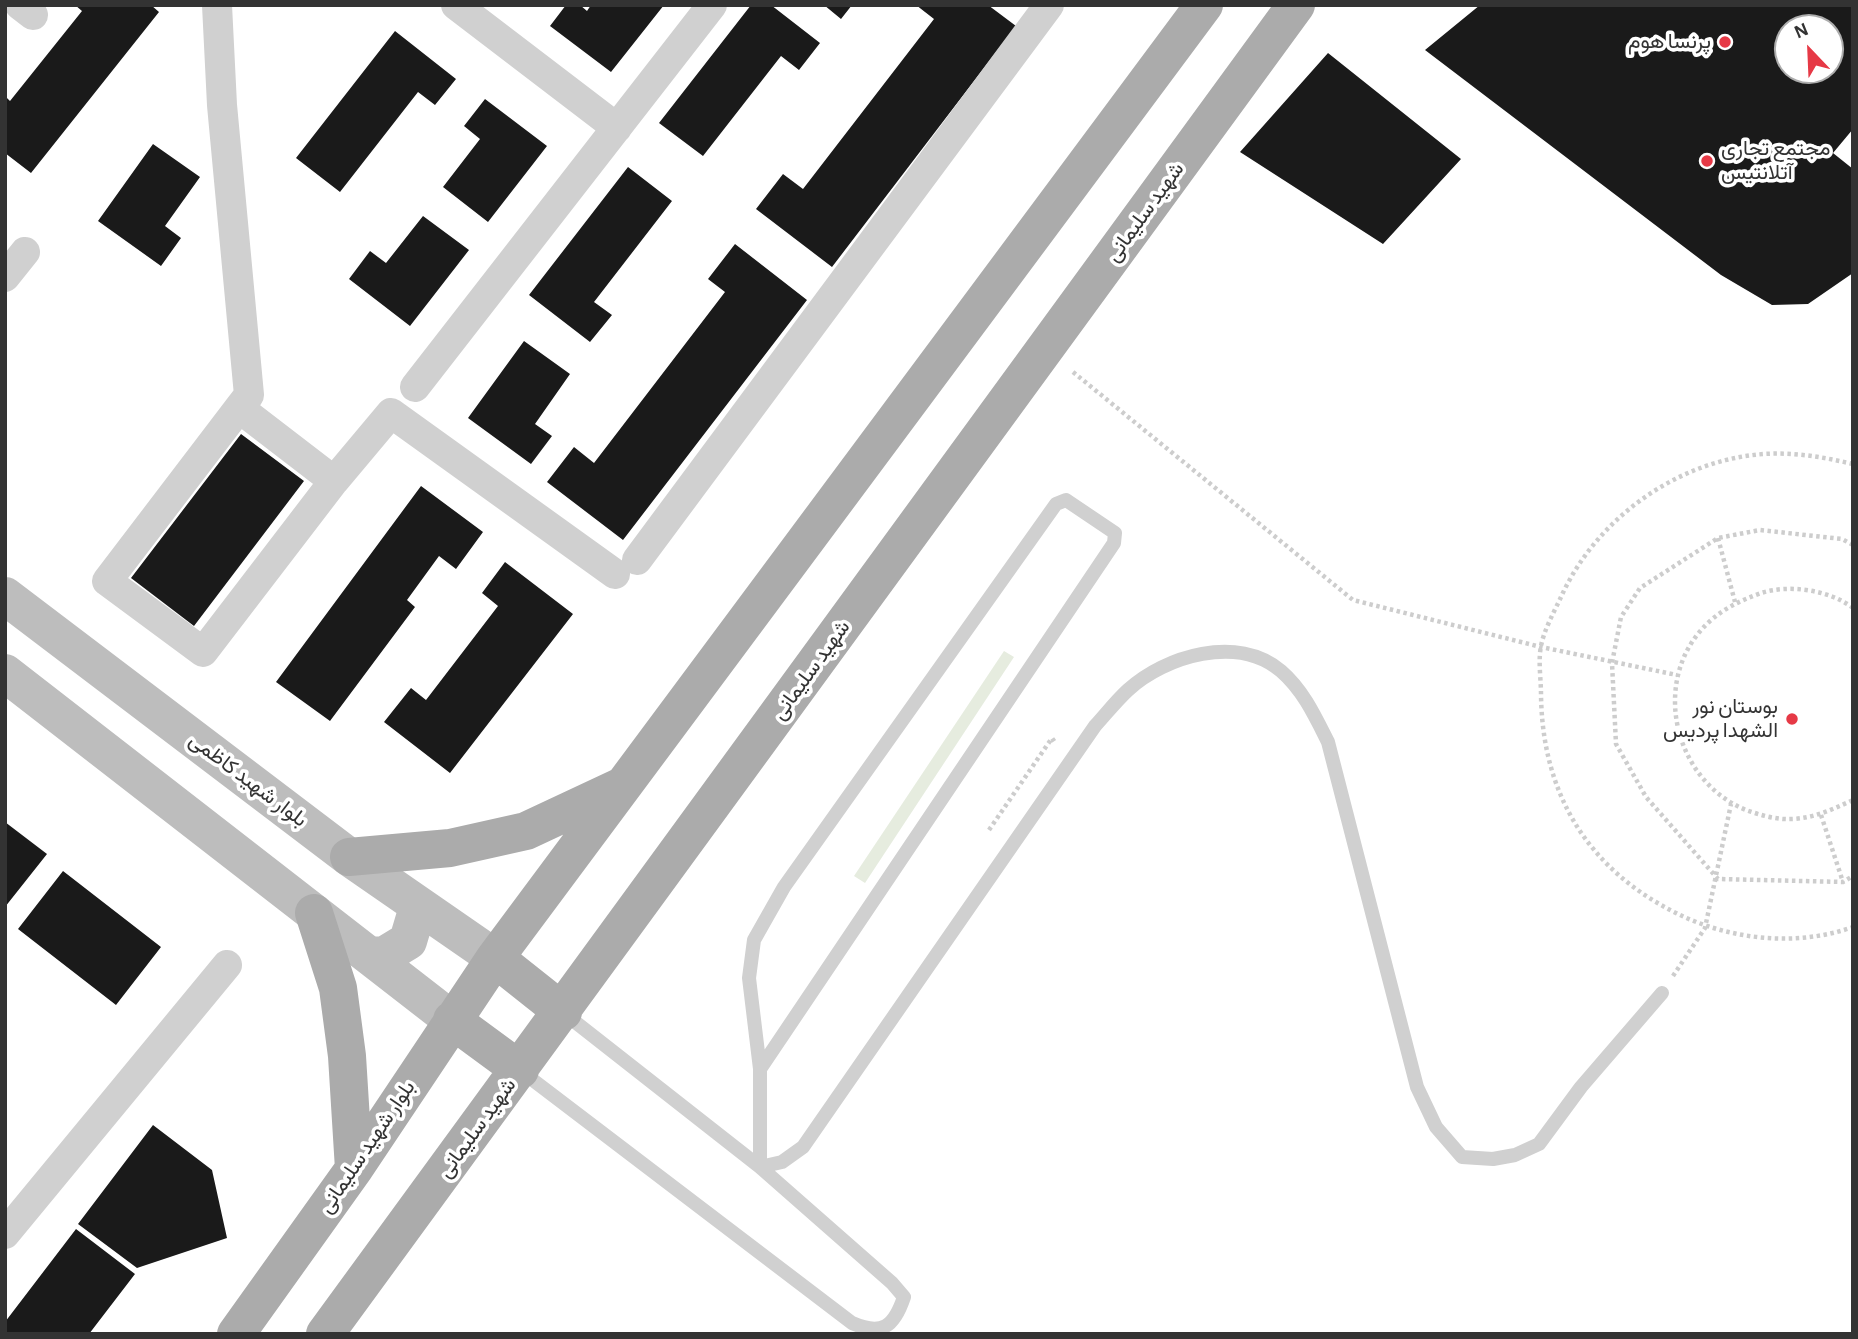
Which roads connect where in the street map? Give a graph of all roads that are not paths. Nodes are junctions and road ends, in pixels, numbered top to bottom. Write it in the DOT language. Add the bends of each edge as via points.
graph roads {
  1 [pos="217,5"];
  2 [pos="456,5"];
  3 [pos="712,5"];
  4 [pos="1049,5"];
  5 [pos="1205,5"];
  6 [pos="1296,7"];
  7 [pos="617,128"];
  8 [pos="25,252"];
  9 [pos="5,277"];
  10 [pos="415,387"];
  11 [pos="239,408"];
  12 [pos="334,481"];
  13 [pos="5,596"];
  14 [pos="5,673"];
  15 [pos="625,785"];
  16 [pos="349,858"];
  17 [pos="412,901"];
  18 [pos="314,913"];
  19 [pos="371,956"];
  20 [pos="495,958"];
  21 [pos="227,965"];
  22 [pos="1662,993"];
  23 [pos="563,1012"];
  24 [pos="452,1020"];
  25 [pos="760,1069"];
  26 [pos="520,1070"];
  27 [pos="760,1167"];
  28 [pos="354,1169"];
  29 [pos="5,1234"];
  30 [pos="236,1334"];
  31 [pos="325,1334"];
  1 -- 11 [label="street" via="249,394"];
  2 -- 7 [label="street"];
  3 -- 7 [label="street"];
  4 -- 12 [label="street" via="626,567 390,413"];
  5 -- 15 [label="main road"];
  6 -- 23 [label="main road, شهید سلیمانی"];
  7 -- 10 [label="street"];
  8 -- 9 [label="street"];
  11 -- 12 [label="street"];
  11 -- 12 [label="street" via="107,581 204,652"];
  13 -- 16 [label="main road, بلوار شهید کاظمی"];
  14 -- 18 [label="main road"];
  15 -- 16 [label="main road" via="526,831 450,848"];
  15 -- 20 [label="main road"];
  16 -- 17 [label="main road, بلوار شهید کاظمی"];
  17 -- 19 [label="main road" via="416,915 408,941 385,956"];
  17 -- 20 [label="main road, بلوار شهید کاظمی"];
  18 -- 19 [label="main road"];
  18 -- 28 [label="main road" via="338,988"];
  19 -- 24 [label="main road"];
  20 -- 23 [label="main road"];
  20 -- 24 [label="main road, بلوار شهید سلیمانی"];
  21 -- 29 [label="street"];
  22 -- 27 [label="lane" via="1539,1144 1515,1156 1462,1157 1436,1127 1417,1087 1328,743 1313,711 1280,669 1256,657 1221,650 1173,662 1129,689 1104,717 803,1147 782,1162"];
  23 -- 26 [label="main road, شهید سلیمانی"];
  23 -- 27 [label="lane"];
  24 -- 26 [label="main road"];
  24 -- 28 [label="main road, بلوار شهید سلیمانی"];
  25 -- 25 [label="lane" via="749,978 754,940 808,853 1056,504 1066,500 1115,533 1114,543"];
  25 -- 27 [label="lane"];
  26 -- 27 [label="lane" via="852,1323 870,1330 890,1325 904,1297"];
  26 -- 31 [label="main road, شهید سلیمانی"];
  28 -- 30 [label="main road, بلوار شهید سلیمانی"];
}
